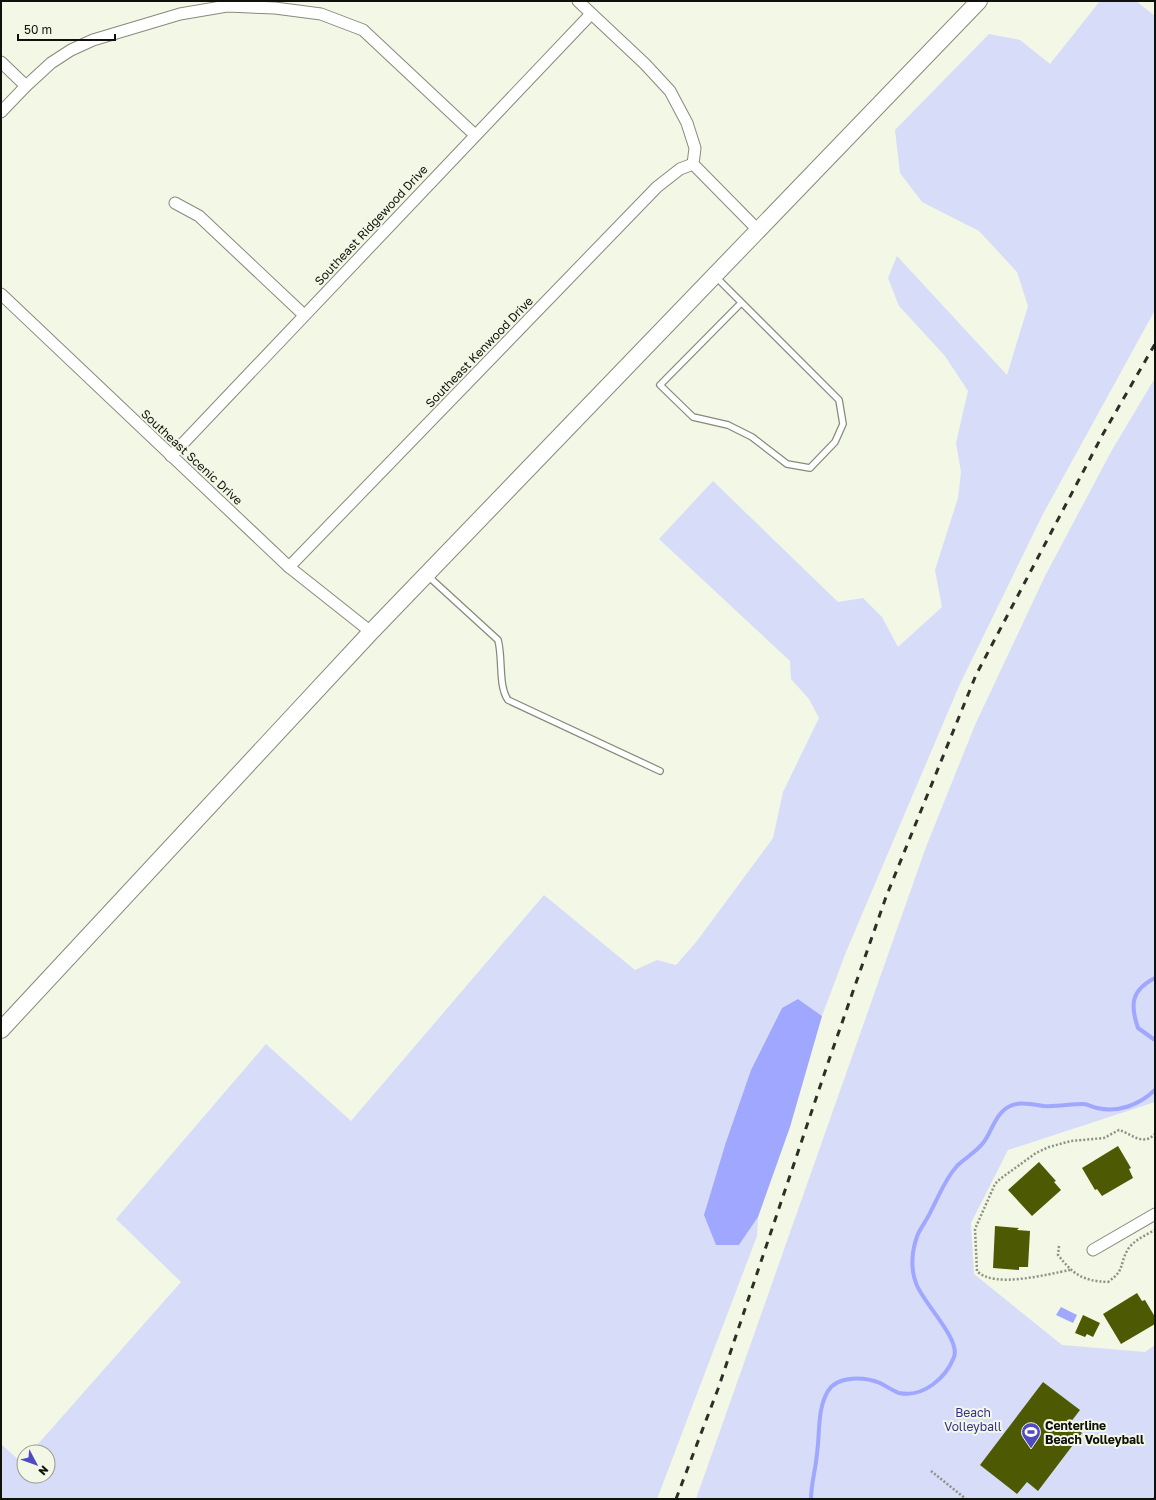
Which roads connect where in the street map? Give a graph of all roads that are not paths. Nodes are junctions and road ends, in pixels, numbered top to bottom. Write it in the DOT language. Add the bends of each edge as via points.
graph roads {
  1 [pos="578,1"];
  2 [pos="979,1"];
  3 [pos="591,14"];
  4 [pos="1,62"];
  5 [pos="26,86"];
  6 [pos="1,112"];
  7 [pos="475,134"];
  8 [pos="693,164"];
  9 [pos="175,203"];
  10 [pos="758,230"];
  11 [pos="714,276"];
  12 [pos="1,294"];
  13 [pos="741,303"];
  14 [pos="304,315"];
  15 [pos="171,456"];
  16 [pos="289,567"];
  17 [pos="426,574"];
  18 [pos="371,632"];
  19 [pos="660,771"];
  20 [pos="1,1030"];
  21 [pos="1155,1214"];
  22 [pos="1092,1250"];
  1 -- 3 [label="street"];
  2 -- 10 [label="main road"];
  3 -- 7 [label="street, Southeast Ridgewood Drive"];
  3 -- 8 [label="street" via="646,64 670,91 687,123 695,148"];
  4 -- 5 [label="street"];
  5 -- 6 [label="street"];
  5 -- 7 [label="street" via="51,63 71,50 100,38 188,12 227,6 275,8 321,14 363,30"];
  7 -- 14 [label="street, Southeast Ridgewood Drive"];
  8 -- 10 [label="street"];
  8 -- 16 [label="street, Southeast Kenwood Drive" via="680,169 657,187"];
  9 -- 14 [label="street" via="199,216"];
  10 -- 11 [label="main road"];
  11 -- 13 [label="lane"];
  11 -- 17 [label="main road"];
  12 -- 15 [label="street, Southeast Scenic Drive"];
  13 -- 13 [label="lane" via="839,400 843,424 835,442 810,468 788,464 752,437 728,425 693,417 660,385"];
  14 -- 15 [label="street, Southeast Ridgewood Drive"];
  15 -- 16 [label="street, Southeast Scenic Drive"];
  16 -- 18 [label="street, Southeast Scenic Drive"];
  17 -- 18 [label="main road"];
  17 -- 19 [label="lane" via="498,640 504,690 508,700"];
  18 -- 20 [label="main road"];
  21 -- 22 [label="street"];
}
